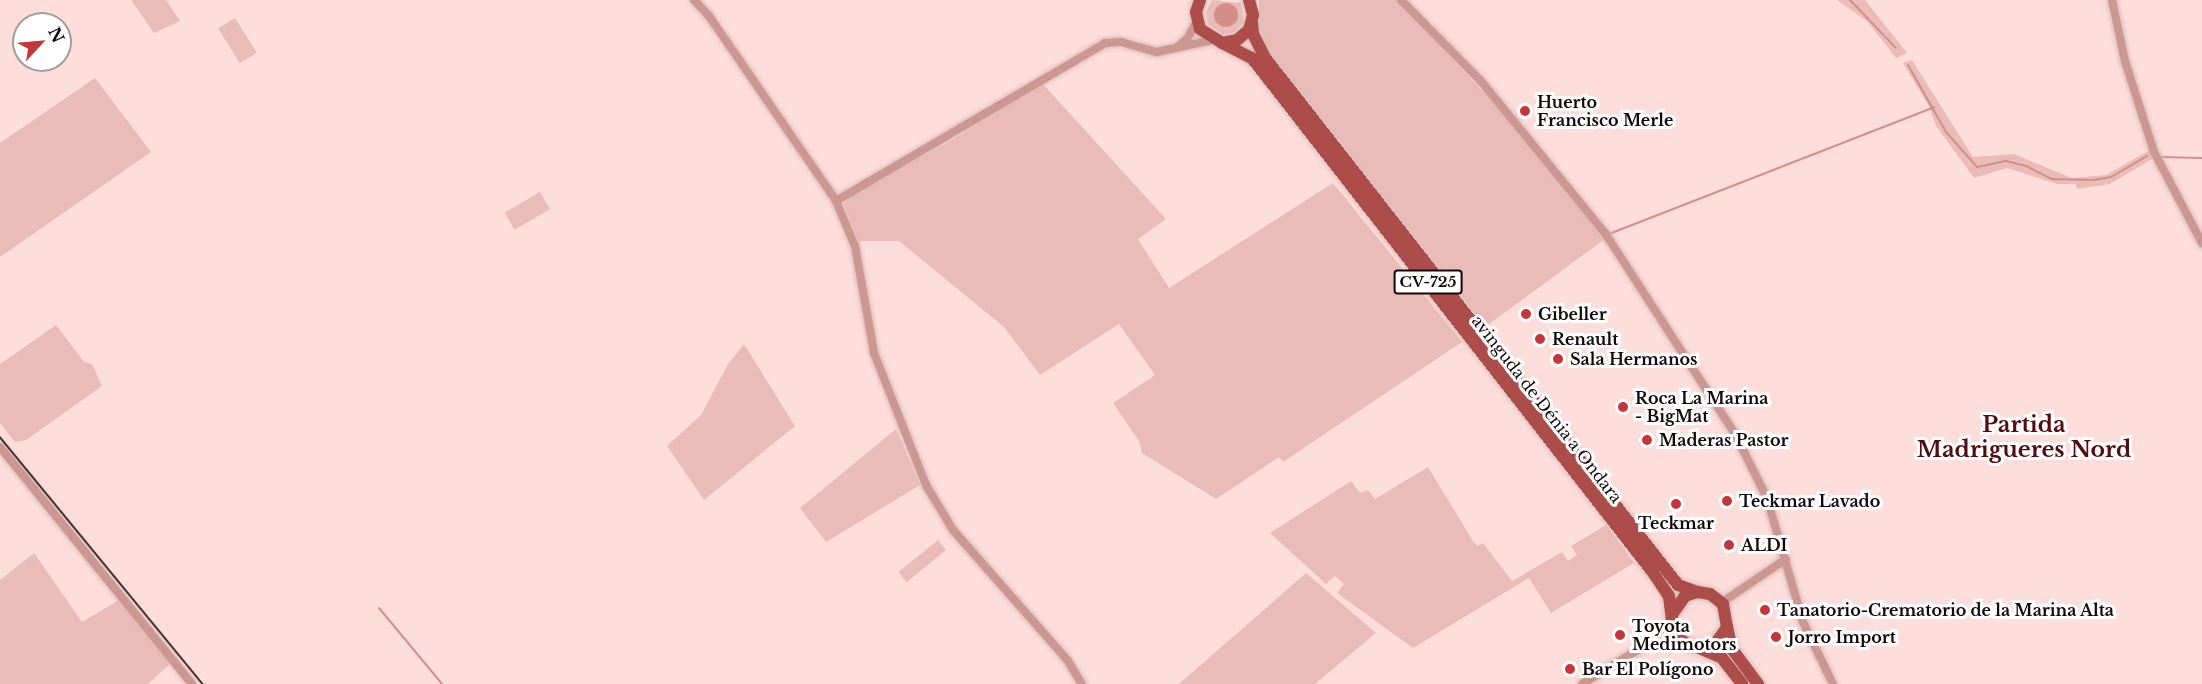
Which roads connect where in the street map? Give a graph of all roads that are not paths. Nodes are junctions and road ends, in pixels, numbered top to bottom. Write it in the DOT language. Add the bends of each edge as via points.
graph roads {
  1 [pos="694,0"];
  2 [pos="1401,0"];
  3 [pos="2112,0"];
  4 [pos="1199,1"];
  5 [pos="1252,2"];
  6 [pos="1197,21"];
  7 [pos="1252,22"];
  8 [pos="1217,41"];
  9 [pos="1172,52"];
  10 [pos="836,201"];
  11 [pos="2202,243"];
  12 [pos="0,447"];
  13 [pos="1786,559"];
  14 [pos="1697,592"];
  15 [pos="1722,603"];
  16 [pos="1672,617"];
  17 [pos="1727,627"];
  18 [pos="1684,643"];
  19 [pos="1646,645"];
  20 [pos="1698,648"];
  21 [pos="192,684"];
  22 [pos="1082,684"];
  23 [pos="1582,684"];
  24 [pos="1742,684"];
  25 [pos="1758,684"];
  26 [pos="1833,684"];
  1 -- 10 [label="street" via="710,16"];
  2 -- 13 [label="street" via="1480,80 1605,233 1735,434 1767,498"];
  3 -- 11 [label="street" via="2125,61 2156,156"];
  4 -- 6 [label="main road"];
  5 -- 7 [label="main road, CV-725"];
  6 -- 8 [label="main road, CV-725"];
  6 -- 9 [label="street" via="1187,39"];
  7 -- 8 [label="main road" via="1237,40"];
  7 -- 14 [label="main road, avinguda de Dénia a Ondara / CV-725" via="1253,34 1266,59 1678,585"];
  8 -- 9 [label="street"];
  8 -- 16 [label="main road, avinguda de Dénia a Ondara / CV-725" via="1252,58 1654,573 1666,590"];
  9 -- 10 [label="street" via="1105,43"];
  10 -- 22 [label="street" via="855,246 874,353 926,485 952,530 1068,662"];
  12 -- 21 [label="street"];
  13 -- 15 [label="street"];
  13 -- 26 [label="street" via="1808,635"];
  14 -- 15 [label="main road, CV-725" via="1710,594"];
  14 -- 16 [label="main road" via="1685,596"];
  15 -- 17 [label="main road" via="1727,612"];
  16 -- 18 [label="main road, CV-725" via="1676,633"];
  16 -- 19 [label="street"];
  17 -- 20 [label="main road" via="1716,643"];
  17 -- 25 [label="main road" via="1732,649"];
  18 -- 19 [label="street"];
  18 -- 20 [label="main road"];
  19 -- 23 [label="street"];
  20 -- 24 [label="main road" via="1722,658"];
}
